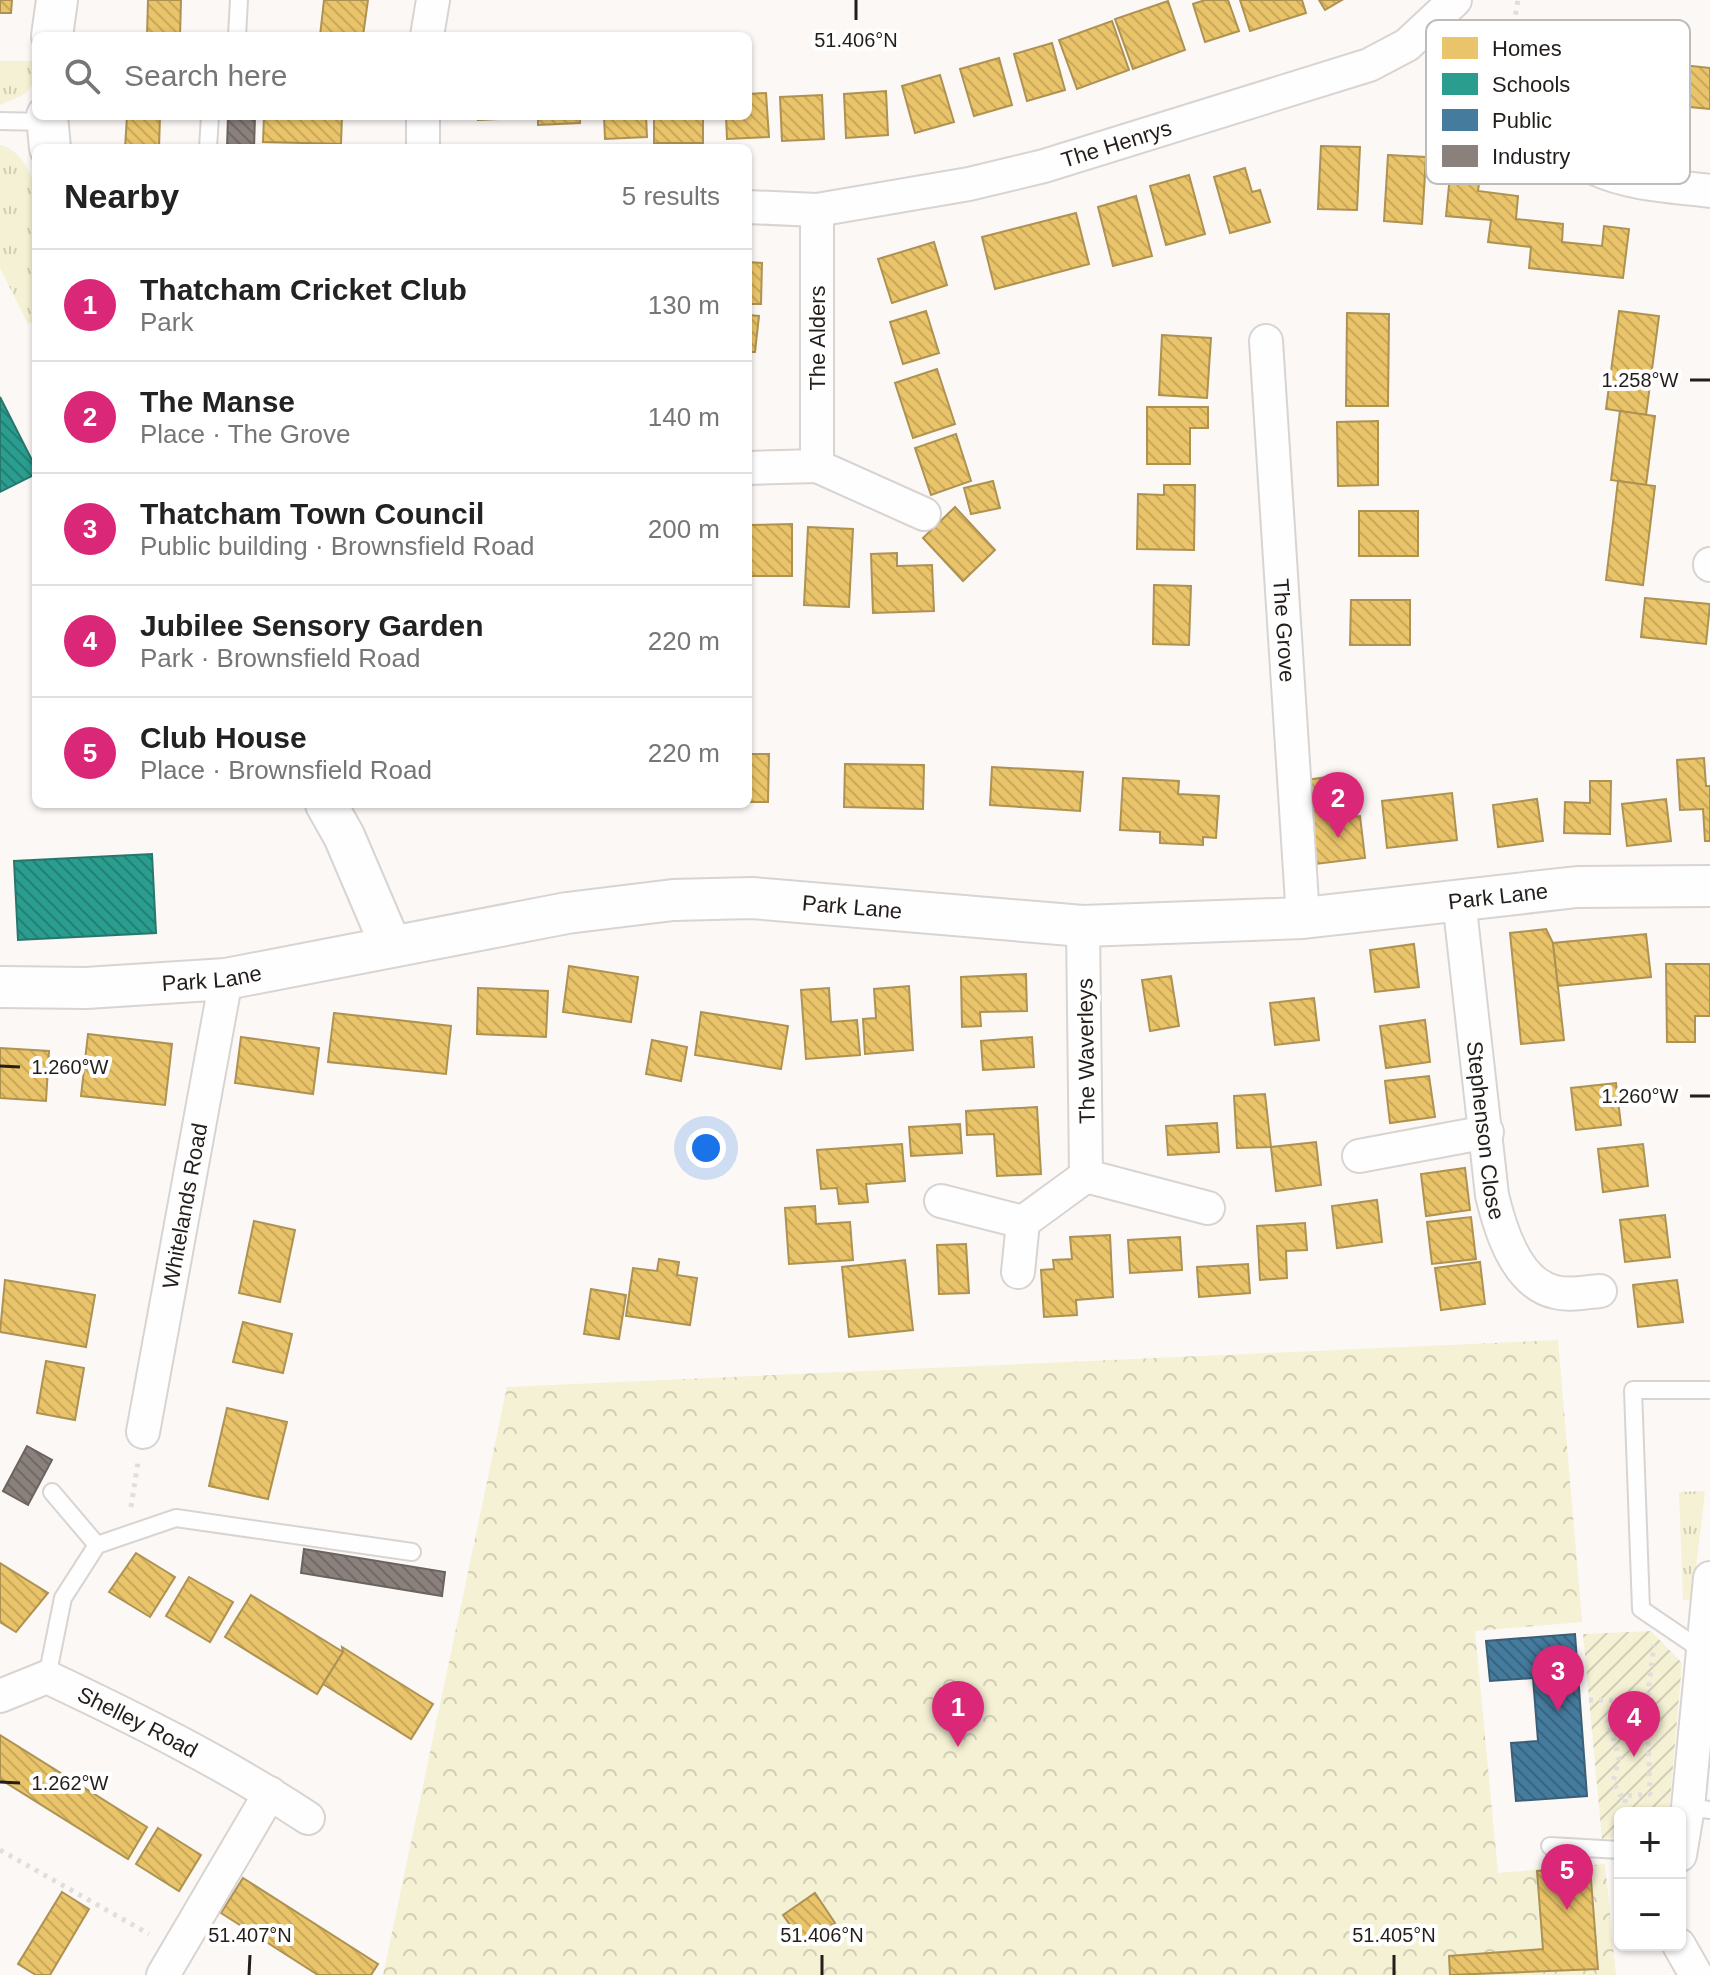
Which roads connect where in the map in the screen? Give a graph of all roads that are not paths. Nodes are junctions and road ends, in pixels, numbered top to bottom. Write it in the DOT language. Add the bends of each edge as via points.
graph roads {
  1 [pos="57,0"];
  2 [pos="239,0"];
  3 [pos="433,0"];
  4 [pos="1455,0"];
  5 [pos="1436,20"];
  6 [pos="1426,30"];
  7 [pos="53,32"];
  8 [pos="237,32"];
  9 [pos="428,32"];
  10 [pos="210,120"];
  11 [pos="423,120"];
  12 [pos="0,121"];
  13 [pos="48,129"];
  14 [pos="208,144"];
  15 [pos="423,144"];
  16 [pos="1658,184"];
  17 [pos="1710,191"];
  18 [pos="752,207"];
  19 [pos="817,210"];
  20 [pos="1266,341"];
  21 [pos="817,466"];
  22 [pos="752,468"];
  23 [pos="924,514"];
  24 [pos="328,808"];
  25 [pos="1710,886"];
  26 [pos="1459,900"];
  27 [pos="1303,918"];
  28 [pos="1083,926"];
  29 [pos="391,946"];
  30 [pos="226,979"];
  31 [pos="0,987"];
  32 [pos="1487,1132"];
  33 [pos="1359,1156"];
  34 [pos="1086,1176"];
  35 [pos="941,1201"];
  36 [pos="1208,1208"];
  37 [pos="1023,1222"];
  38 [pos="1018,1272"];
  39 [pos="1600,1291"];
  40 [pos="1710,1390"];
  41 [pos="143,1432"];
  42 [pos="52,1492"];
  43 [pos="97,1545"];
  44 [pos="412,1552"];
  45 [pos="1710,1578"];
  46 [pos="1703,1651"];
  47 [pos="47,1677"];
  48 [pos="0,1696"];
  49 [pos="270,1793"];
  50 [pos="1699,1809"];
  51 [pos="308,1818"];
  52 [pos="1686,1840"];
  53 [pos="1550,1846"];
  54 [pos="1614,1850"];
  55 [pos="1682,1951"];
  56 [pos="171,1963"];
  57 [pos="1696,1975"];
  1 -- 7 [label="street"];
  2 -- 8 [label="lane"];
  3 -- 9 [label="street"];
  4 -- 5 [label="street, The Henrys"];
  6 -- 19 [label="street, The Henrys" via="1369,65 1044,166"];
  10 -- 14 [label="lane"];
  11 -- 15 [label="street"];
  12 -- 13 [label="lane"];
  16 -- 17 [label="street"];
  18 -- 19 [label="street, The Henrys"];
  19 -- 21 [label="street, The Alders"];
  20 -- 27 [label="street, The Grove"];
  21 -- 22 [label="street"];
  21 -- 23 [label="street"];
  24 -- 29 [label="street"];
  25 -- 26 [label="street, Park Lane" via="1590,886"];
  26 -- 27 [label="street, Park Lane"];
  26 -- 32 [label="street, Stephenson Close"];
  27 -- 28 [label="street, Park Lane"];
  28 -- 29 [label="street, Park Lane" via="752,898 673,900 567,913"];
  28 -- 34 [label="street, The Waverleys"];
  29 -- 30 [label="street, Park Lane"];
  30 -- 31 [label="street, Park Lane" via="86,988"];
  30 -- 41 [label="street, Whitelands Road"];
  32 -- 33 [label="street"];
  32 -- 39 [label="street, Stephenson Close" via="1494,1204 1520,1265 1550,1291"];
  34 -- 36 [label="street"];
  34 -- 37 [label="street"];
  35 -- 37 [label="street"];
  37 -- 38 [label="street"];
  40 -- 46 [label="lane" via="1633,1390 1641,1609"];
  42 -- 43 [label="lane"];
  43 -- 44 [label="lane" via="176,1518"];
  43 -- 47 [label="lane" via="63,1598"];
  45 -- 46 [label="street"];
  46 -- 50 [label="street"];
  47 -- 48 [label="street"];
  47 -- 49 [label="street, Shelley Road"];
  49 -- 51 [label="street, Shelley Road"];
  49 -- 56 [label="street"];
  50 -- 52 [label="street"];
  53 -- 54 [label="lane"];
  55 -- 57 [label="street"];
}
